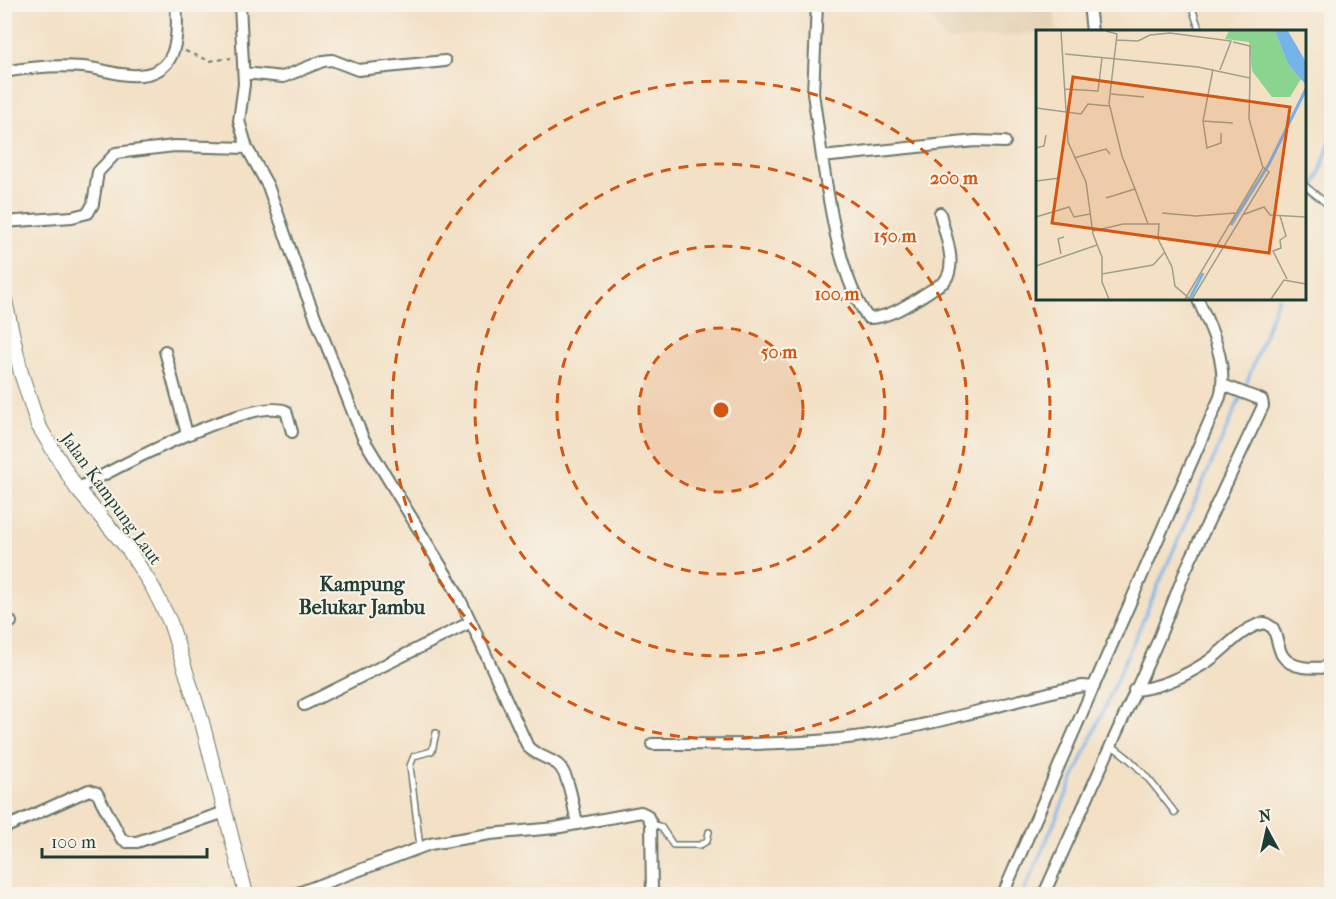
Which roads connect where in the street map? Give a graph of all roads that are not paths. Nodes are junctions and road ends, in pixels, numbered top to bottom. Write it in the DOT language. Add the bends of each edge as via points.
graph roads {
  1 [pos="176,4"];
  2 [pos="240,4"];
  3 [pos="817,4"];
  4 [pos="1089,4"];
  5 [pos="1191,4"];
  6 [pos="1092,30"];
  7 [pos="1199,30"];
  8 [pos="445,61"];
  9 [pos="243,69"];
  10 [pos="4,72"];
  11 [pos="1005,142"];
  12 [pos="247,148"];
  13 [pos="822,157"];
  14 [pos="1306,186"];
  15 [pos="1332,208"];
  16 [pos="940,213"];
  17 [pos="4,222"];
  18 [pos="4,296"];
  19 [pos="1198,300"];
  20 [pos="165,351"];
  21 [pos="1226,386"];
  22 [pos="292,432"];
  23 [pos="188,434"];
  24 [pos="77,489"];
  25 [pos="471,622"];
  26 [pos="1332,667"];
  27 [pos="1094,687"];
  28 [pos="1134,690"];
  29 [pos="304,705"];
  30 [pos="436,733"];
  31 [pos="652,744"];
  32 [pos="1110,745"];
  33 [pos="225,812"];
  34 [pos="1174,813"];
  35 [pos="651,823"];
  36 [pos="577,824"];
  37 [pos="4,828"];
  38 [pos="709,832"];
  39 [pos="420,847"];
  40 [pos="246,894"];
  41 [pos="295,894"];
  42 [pos="652,894"];
  43 [pos="1003,894"];
  44 [pos="1044,894"];
  1 -- 10 [label="street" via="174,47 160,72 142,76 84,67 33,67"];
  2 -- 9 [label="street"];
  3 -- 13 [label="street" via="813,93"];
  4 -- 6 [label="street"];
  5 -- 7 [label="lane"];
  8 -- 9 [label="street" via="358,70 332,60 283,77"];
  9 -- 12 [label="street" via="239,121"];
  11 -- 13 [label="street" via="975,141"];
  12 -- 17 [label="street" via="174,146 116,153 98,172 88,213"];
  12 -- 25 [label="street" via="268,186 363,438"];
  13 -- 16 [label="street" via="849,276 868,318 879,318 895,310 949,276 952,266"];
  14 -- 15 [label="lane"];
  18 -- 24 [label="street, Jalan Kampung Laut" via="32,411"];
  19 -- 21 [label="street" via="1215,340"];
  20 -- 23 [label="street"];
  21 -- 27 [label="street"];
  21 -- 28 [label="street" via="1257,397 1263,406 1186,568"];
  22 -- 23 [label="street" via="288,413 274,408"];
  23 -- 24 [label="street"];
  24 -- 33 [label="street, Jalan Kampung Laut" via="128,549 170,622 192,686"];
  25 -- 29 [label="street"];
  25 -- 36 [label="street" via="528,747 558,765 564,774"];
  26 -- 28 [label="street" via="1306,668 1289,662 1281,653 1273,628 1265,623 1181,676"];
  27 -- 31 [label="street" via="1060,690 861,736 769,744"];
  27 -- 43 [label="street"];
  28 -- 32 [label="street"];
  30 -- 39 [label="lane" via="432,751 414,756 410,766"];
  32 -- 34 [label="lane" via="1143,772"];
  32 -- 44 [label="street"];
  33 -- 37 [label="street" via="137,843 127,842 121,838 97,793 89,790"];
  33 -- 40 [label="street, Jalan Kampung Laut"];
  35 -- 36 [label="street" via="647,814 641,812"];
  35 -- 38 [label="lane" via="661,827 673,845 700,845 707,841"];
  35 -- 42 [label="street"];
  36 -- 39 [label="street"];
  39 -- 41 [label="street"];
}
